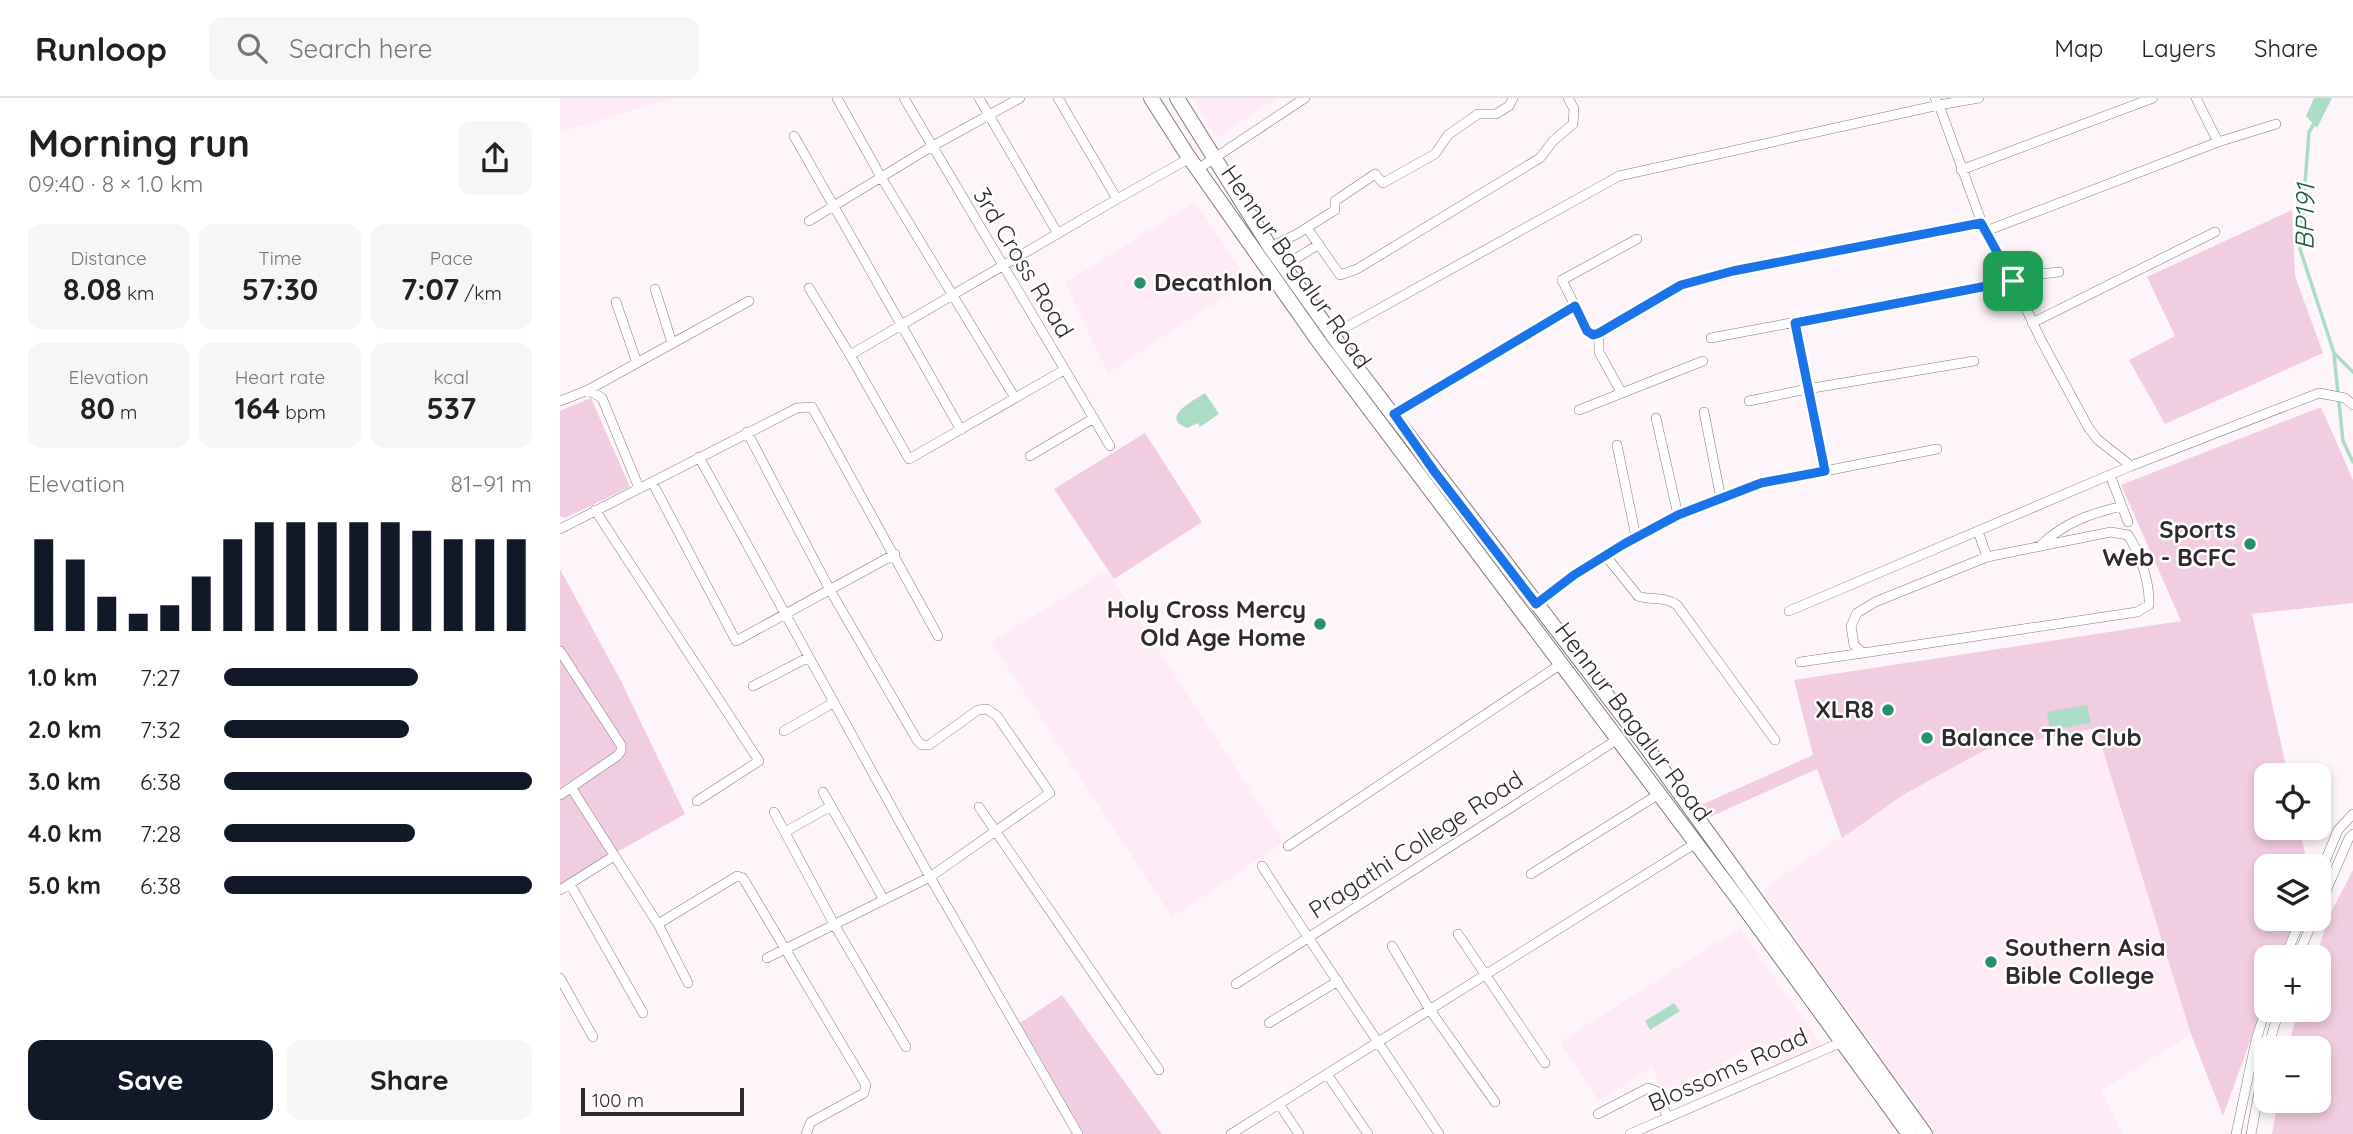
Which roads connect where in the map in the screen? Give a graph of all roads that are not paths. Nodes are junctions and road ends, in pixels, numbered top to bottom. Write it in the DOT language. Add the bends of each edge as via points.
graph roads {
  1 [pos="837,98"];
  2 [pos="904,98"];
  3 [pos="979,98"];
  4 [pos="1020,98"];
  5 [pos="1058,98"];
  6 [pos="1151,98"];
  7 [pos="1177,98"];
  8 [pos="1305,98"];
  9 [pos="1513,98"];
  10 [pos="1568,98"];
  11 [pos="1979,98"];
  12 [pos="2153,98"];
  13 [pos="2196,98"];
  14 [pos="1937,102"];
  15 [pos="989,115"];
  16 [pos="2276,124"];
  17 [pos="794,136"];
  18 [pos="2217,142"];
  19 [pos="931,147"];
  20 [pos="1215,158"];
  21 [pos="1194,163"];
  22 [pos="1961,170"];
  23 [pos="881,177"];
  24 [pos="1117,199"];
  25 [pos="835,206"];
  26 [pos="809,221"];
  27 [pos="1983,227"];
  28 [pos="1307,228"];
  29 [pos="2215,232"];
  30 [pos="1058,234"];
  31 [pos="1637,239"];
  32 [pos="1319,244"];
  33 [pos="1270,247"];
  34 [pos="1003,266"];
  35 [pos="1284,266"];
  36 [pos="2059,272"];
  37 [pos="2013,281"];
  38 [pos="808,288"];
  39 [pos="655,289"];
  40 [pos="952,296"];
  41 [pos="749,301"];
  42 [pos="616,302"];
  43 [pos="1575,306"];
  44 [pos="1795,323"];
  45 [pos="2032,323"];
  46 [pos="903,325"];
  47 [pos="1599,333"];
  48 [pos="1334,334"];
  49 [pos="1712,338"];
  50 [pos="1319,342"];
  51 [pos="672,343"];
  52 [pos="850,355"];
  53 [pos="1703,361"];
  54 [pos="1974,361"];
  55 [pos="637,363"];
  56 [pos="1064,370"];
  57 [pos="1807,389"];
  58 [pos="588,390"];
  59 [pos="1621,392"];
  60 [pos="1015,398"];
  61 [pos="560,401"];
  62 [pos="1749,401"];
  63 [pos="2353,405"];
  64 [pos="1579,410"];
  65 [pos="1704,412"];
  66 [pos="1394,414"];
  67 [pos="1094,418"];
  68 [pos="1656,418"];
  69 [pos="961,430"];
  70 [pos="747,432"];
  71 [pos="1617,445"];
  72 [pos="1110,446"];
  73 [pos="1937,449"];
  74 [pos="1030,456"];
  75 [pos="699,457"];
  76 [pos="2131,466"];
  77 [pos="1825,471"];
  78 [pos="2110,475"];
  79 [pos="652,482"];
  80 [pos="639,488"];
  81 [pos="1721,499"];
  82 [pos="2122,506"];
  83 [pos="595,510"];
  84 [pos="1678,515"];
  85 [pos="2128,522"];
  86 [pos="560,529"];
  87 [pos="1978,531"];
  88 [pos="1636,537"];
  89 [pos="2039,546"];
  90 [pos="895,554"];
  91 [pos="1605,555"];
  92 [pos="1987,557"];
  93 [pos="830,590"];
  94 [pos="1536,604"];
  95 [pos="1789,611"];
  96 [pos="785,614"];
  97 [pos="938,636"];
  98 [pos="560,651"];
  99 [pos="1863,653"];
  100 [pos="809,657"];
  101 [pos="1800,662"];
  102 [pos="1561,664"];
  103 [pos="753,687"];
  104 [pos="833,702"];
  105 [pos="784,731"];
  106 [pos="1618,739"];
  107 [pos="1775,740"];
  108 [pos="572,789"];
  109 [pos="823,792"];
  110 [pos="1659,794"];
  111 [pos="560,795"];
  112 [pos="697,801"];
  113 [pos="831,806"];
  114 [pos="979,807"];
  115 [pos="774,812"];
  116 [pos="2353,814"];
  117 [pos="996,831"];
  118 [pos="785,832"];
  119 [pos="2353,834"];
  120 [pos="1696,844"];
  121 [pos="1288,846"];
  122 [pos="2328,854"];
  123 [pos="614,856"];
  124 [pos="1262,866"];
  125 [pos="1531,874"];
  126 [pos="930,877"];
  127 [pos="2331,879"];
  128 [pos="570,884"];
  129 [pos="560,890"];
  130 [pos="884,900"];
  131 [pos="658,924"];
  132 [pos="834,924"];
  133 [pos="1458,934"];
  134 [pos="1307,938"];
  135 [pos="1391,946"];
  136 [pos="784,948"];
  137 [pos="767,958"];
  138 [pos="1485,975"];
  139 [pos="560,978"];
  140 [pos="1338,981"];
  141 [pos="688,983"];
  142 [pos="1236,984"];
  143 [pos="1430,1010"];
  144 [pos="643,1013"];
  145 [pos="2262,1022"];
  146 [pos="1269,1023"];
  147 [pos="593,1037"];
  148 [pos="1378,1042"];
  149 [pos="1842,1042"];
  150 [pos="906,1047"];
  151 [pos="1545,1063"];
  152 [pos="1871,1069"];
  153 [pos="1158,1070"];
  154 [pos="1327,1074"];
  155 [pos="1495,1102"];
  156 [pos="1279,1104"];
  157 [pos="2255,1113"];
  158 [pos="1598,1114"];
  159 [pos="1667,1116"];
  160 [pos="806,1134"];
  161 [pos="1078,1134"];
  162 [pos="1231,1134"];
  163 [pos="1299,1134"];
  164 [pos="1367,1134"];
  165 [pos="1439,1134"];
  166 [pos="1630,1134"];
  167 [pos="1909,1134"];
  168 [pos="1925,1134"];
  169 [pos="2236,1134"];
  170 [pos="2251,1134"];
  1 -- 23 [label="street"];
  2 -- 19 [label="street, 3rd Cross Road"];
  3 -- 15 [label="street"];
  4 -- 15 [label="street"];
  5 -- 24 [label="street"];
  6 -- 21 [label="main road, Hennur Bagalur Road"];
  7 -- 20 [label="main road, Hennur Bagalur Road"];
  8 -- 20 [label="street"];
  9 -- 28 [label="street" via="1496,114 1478,114 1448,135 1435,154 1383,183 1375,174 1335,201 1335,210"];
  10 -- 32 [label="street" via="1574,109 1573,124 1540,158 1357,269 1340,275"];
  11 -- 14 [label="street"];
  12 -- 22 [label="street"];
  13 -- 18 [label="street"];
  14 -- 22 [label="street"];
  14 -- 48 [label="street" via="1619,176"];
  15 -- 19 [label="street"];
  15 -- 30 [label="street"];
  16 -- 18 [label="street"];
  17 -- 25 [label="street"];
  18 -- 27 [label="street"];
  19 -- 23 [label="street"];
  19 -- 34 [label="street, 3rd Cross Road"];
  20 -- 21 [label="street"];
  20 -- 33 [label="main road, Hennur Bagalur Road"];
  21 -- 24 [label="street"];
  21 -- 50 [label="main road, Hennur Bagalur Road"];
  22 -- 27 [label="street"];
  23 -- 25 [label="street"];
  23 -- 40 [label="street"];
  24 -- 30 [label="street"];
  25 -- 26 [label="street"];
  25 -- 46 [label="street"];
  27 -- 37 [label="street"];
  27 -- 47 [label="street" via="1733,271 1681,285"];
  28 -- 32 [label="street"];
  28 -- 33 [label="street"];
  29 -- 45 [label="street"];
  30 -- 34 [label="street"];
  31 -- 43 [label="street" via="1562,280"];
  32 -- 35 [label="street"];
  33 -- 35 [label="main road, Hennur Bagalur Road"];
  34 -- 40 [label="street"];
  34 -- 56 [label="street, 3rd Cross Road"];
  35 -- 48 [label="main road, Hennur Bagalur Road"];
  36 -- 37 [label="street"];
  37 -- 44 [label="street"];
  37 -- 45 [label="street"];
  38 -- 52 [label="street"];
  39 -- 51 [label="street"];
  40 -- 46 [label="street"];
  40 -- 60 [label="street"];
  41 -- 51 [label="street"];
  42 -- 55 [label="street"];
  43 -- 47 [label="street" via="1587,331"];
  43 -- 66 [label="street"];
  44 -- 49 [label="street"];
  44 -- 57 [label="street"];
  45 -- 76 [label="street" via="2088,427"];
  46 -- 52 [label="street"];
  46 -- 69 [label="street"];
  47 -- 59 [label="street" via="1599,352"];
  48 -- 50 [label="street"];
  48 -- 66 [label="main road, Hennur Bagalur Road"];
  50 -- 102 [label="main road, Hennur Bagalur Road"];
  51 -- 55 [label="street"];
  52 -- 69 [label="street" via="909,459"];
  53 -- 59 [label="street"];
  54 -- 57 [label="street"];
  55 -- 58 [label="street"];
  56 -- 60 [label="street"];
  56 -- 67 [label="street, 3rd Cross Road"];
  57 -- 62 [label="street"];
  57 -- 77 [label="street"];
  58 -- 61 [label="street"];
  58 -- 80 [label="street" via="602,398"];
  59 -- 64 [label="street"];
  60 -- 69 [label="street"];
  63 -- 76 [label="street" via="2345,398 2319,393"];
  65 -- 81 [label="street"];
  66 -- 94 [label="main road, Hennur Bagalur Road"];
  67 -- 72 [label="street, 3rd Cross Road"];
  67 -- 74 [label="street"];
  68 -- 84 [label="street"];
  70 -- 75 [label="street"];
  70 -- 90 [label="street" via="797,408 812,407"];
  70 -- 93 [label="street"];
  71 -- 88 [label="street"];
  73 -- 77 [label="street"];
  75 -- 79 [label="street"];
  75 -- 96 [label="street"];
  76 -- 78 [label="street"];
  77 -- 81 [label="street" via="1761,483"];
  78 -- 82 [label="street"];
  78 -- 87 [label="street"];
  79 -- 80 [label="street"];
  79 -- 96 [label="street" via="736,642"];
  80 -- 83 [label="street"];
  81 -- 84 [label="street"];
  82 -- 85 [label="street"];
  82 -- 89 [label="street" via="2057,530"];
  83 -- 86 [label="street"];
  83 -- 112 [label="street" via="759,761"];
  84 -- 88 [label="street"];
  87 -- 92 [label="street"];
  87 -- 95 [label="street"];
  88 -- 91 [label="street"];
  89 -- 92 [label="street"];
  89 -- 99 [label="street" via="2111,532 2128,535 2149,592 2149,605 2137,612"];
  90 -- 93 [label="street"];
  90 -- 97 [label="street"];
  91 -- 94 [label="street"];
  91 -- 107 [label="street" via="1638,596 1668,599 1677,605"];
  92 -- 99 [label="street" via="1857,613 1851,626 1854,645"];
  93 -- 96 [label="street"];
  93 -- 117 [label="street" via="922,745 929,745 978,710 987,709 997,716 1050,793"];
  94 -- 152 [label="main road, Hennur Bagalur Road" via="1647,748"];
  96 -- 100 [label="street"];
  98 -- 108 [label="street" via="621,745 617,755"];
  99 -- 101 [label="street"];
  100 -- 103 [label="street"];
  100 -- 104 [label="street"];
  102 -- 106 [label="main road, Hennur Bagalur Road"];
  102 -- 121 [label="street"];
  104 -- 105 [label="street"];
  104 -- 126 [label="street"];
  106 -- 110 [label="main road, Hennur Bagalur Road"];
  106 -- 134 [label="street, Pragathi College Road"];
  108 -- 111 [label="street"];
  108 -- 123 [label="street"];
  109 -- 113 [label="street"];
  110 -- 120 [label="main road, Hennur Bagalur Road"];
  110 -- 125 [label="street"];
  113 -- 118 [label="street"];
  113 -- 130 [label="street"];
  114 -- 117 [label="street"];
  115 -- 118 [label="street"];
  116 -- 122 [label="street" via="2338,830"];
  117 -- 126 [label="street"];
  117 -- 153 [label="street"];
  118 -- 132 [label="street"];
  119 -- 127 [label="street"];
  120 -- 138 [label="street"];
  120 -- 149 [label="main road, Hennur Bagalur Road"];
  123 -- 128 [label="street"];
  123 -- 131 [label="street"];
  124 -- 134 [label="street"];
  126 -- 130 [label="street"];
  126 -- 161 [label="street"];
  128 -- 129 [label="street"];
  128 -- 144 [label="street"];
  130 -- 132 [label="street"];
  131 -- 136 [label="street" via="740,876"];
  131 -- 141 [label="street"];
  132 -- 136 [label="street"];
  132 -- 150 [label="street"];
  133 -- 138 [label="street"];
  134 -- 140 [label="street"];
  134 -- 142 [label="street, Pragathi College Road"];
  135 -- 143 [label="street"];
  136 -- 137 [label="street"];
  136 -- 160 [label="street" via="866,1089 811,1122"];
  138 -- 143 [label="street"];
  138 -- 151 [label="street"];
  139 -- 147 [label="street"];
  140 -- 146 [label="street"];
  140 -- 148 [label="street"];
  143 -- 148 [label="street"];
  143 -- 155 [label="street"];
  145 -- 169 [label="street"];
  148 -- 154 [label="street"];
  148 -- 165 [label="street"];
  149 -- 152 [label="main road, Hennur Bagalur Road"];
  149 -- 159 [label="street, Blossoms Road"];
  152 -- 167 [label="main road, Hennur Bagalur Road"];
  152 -- 168 [label="main road, Hennur Bagalur Road"];
  154 -- 156 [label="street"];
  154 -- 164 [label="street"];
  156 -- 162 [label="street"];
  156 -- 163 [label="street"];
  157 -- 170 [label="street"];
  158 -- 159 [label="street" via="1648,1088 1656,1091"];
  159 -- 166 [label="street, Blossoms Road"];
}
